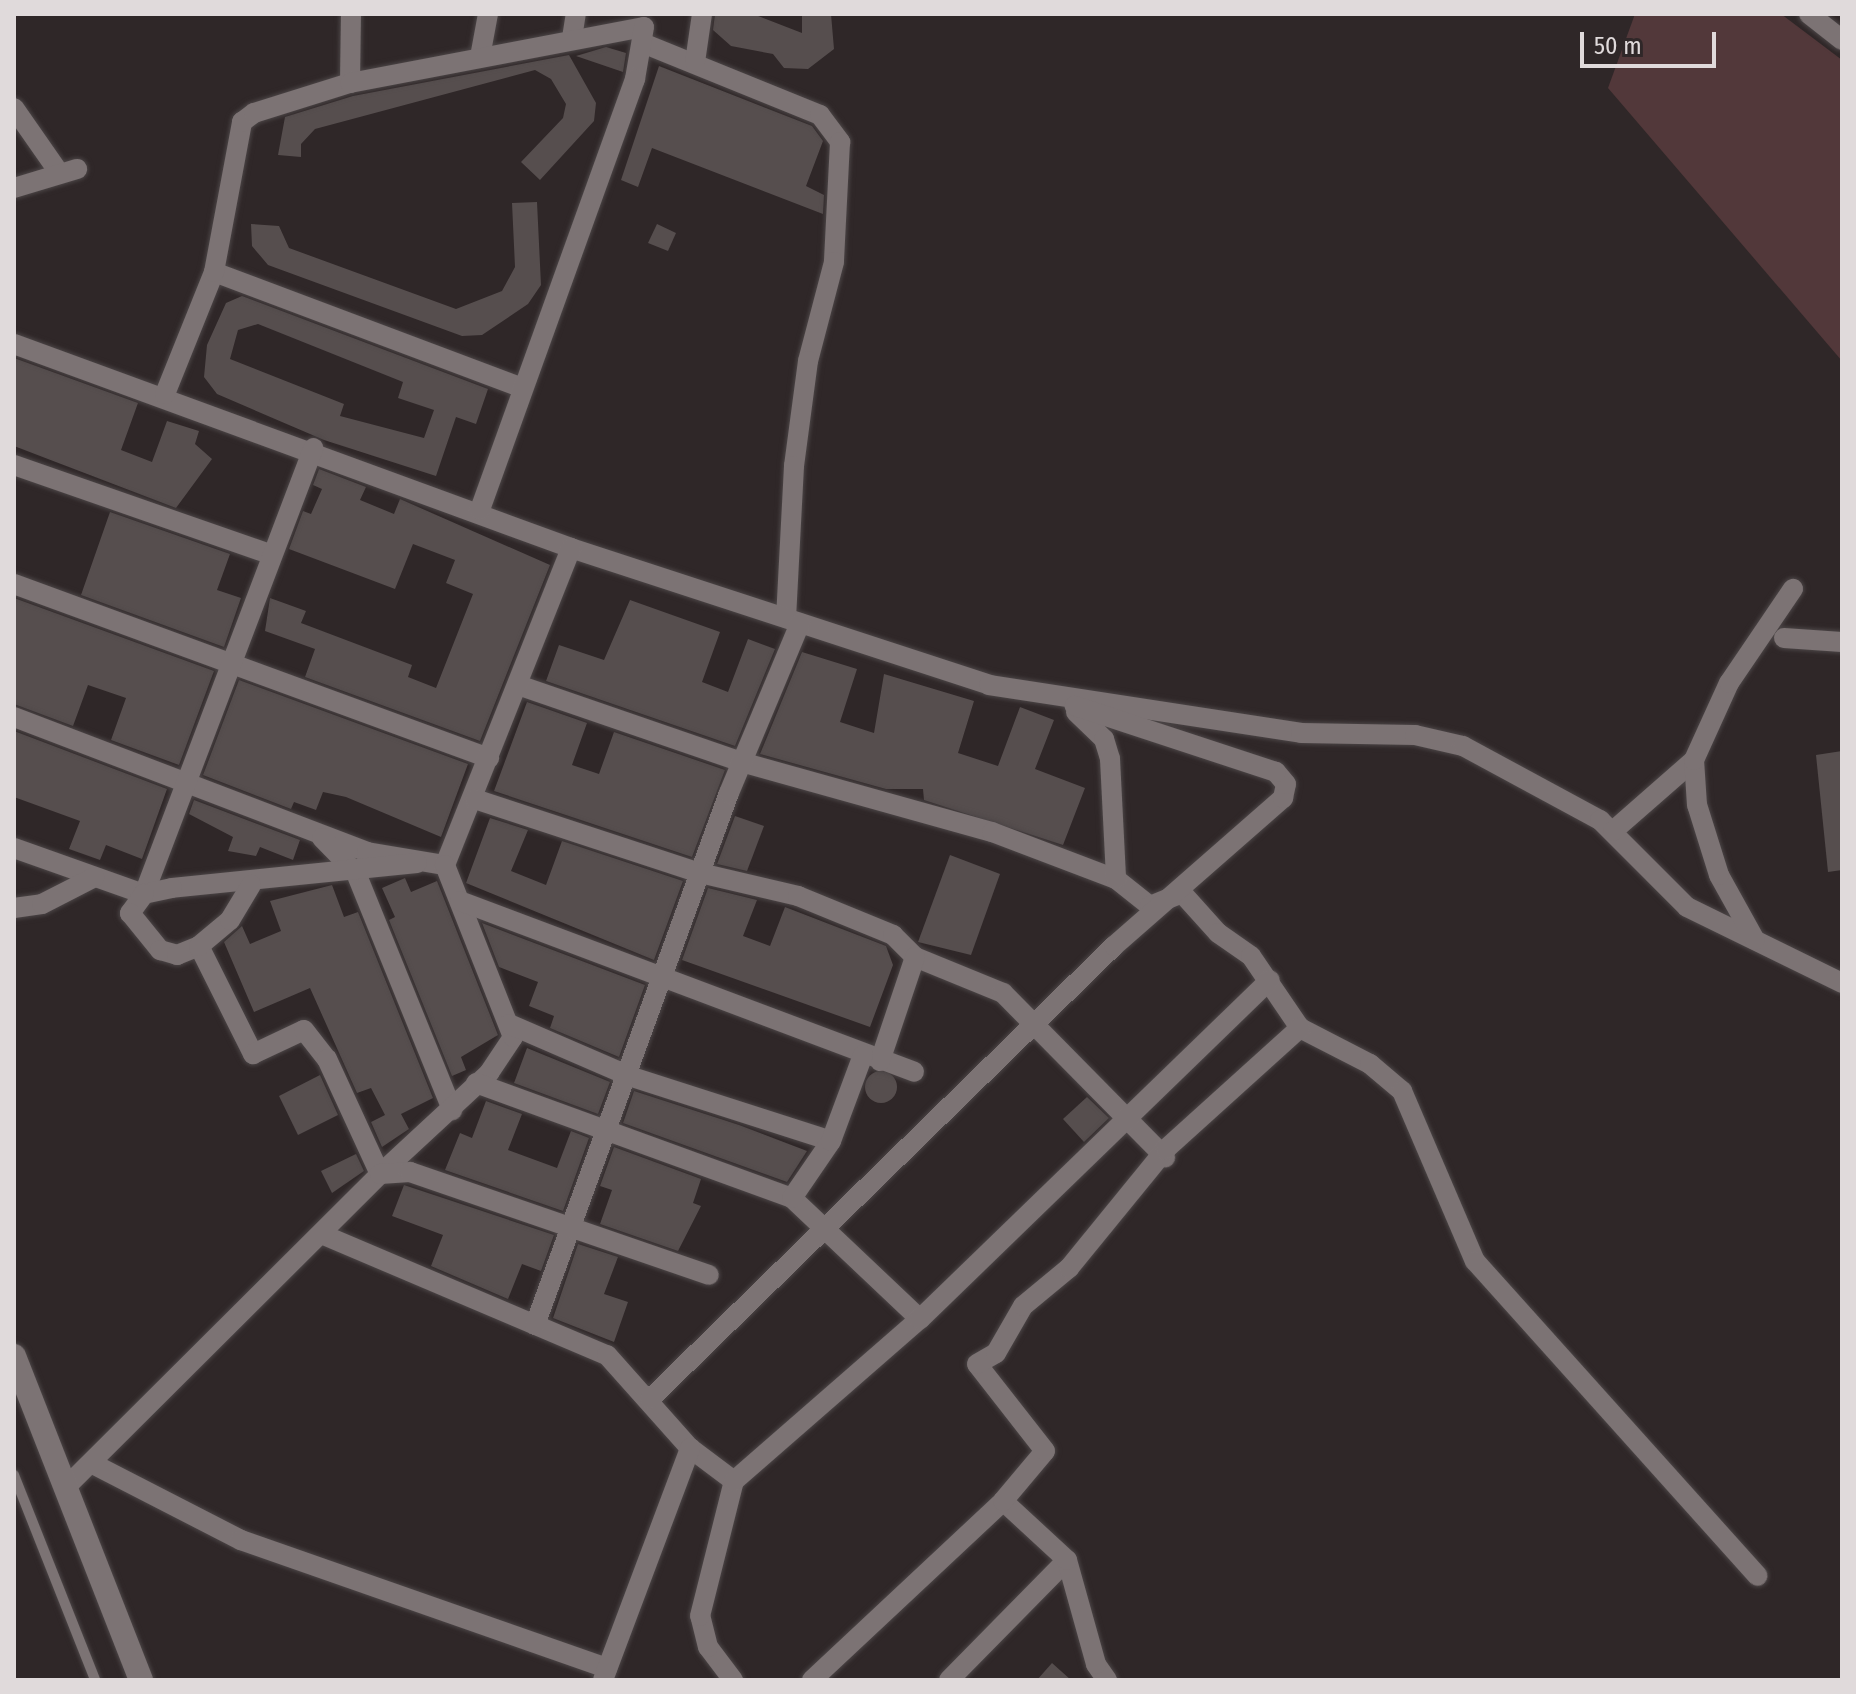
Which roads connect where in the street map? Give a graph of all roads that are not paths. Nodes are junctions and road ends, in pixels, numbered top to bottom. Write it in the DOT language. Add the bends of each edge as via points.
graph roads {
  1 [pos="351,14"];
  2 [pos="488,14"];
  3 [pos="576,14"];
  4 [pos="702,14"];
  5 [pos="1809,14"];
  6 [pos="572,38"];
  7 [pos="1842,40"];
  8 [pos="645,44"];
  9 [pos="480,57"];
  10 [pos="695,62"];
  11 [pos="350,83"];
  12 [pos="14,108"];
  13 [pos="14,188"];
  14 [pos="214,272"];
  15 [pos="14,344"];
  16 [pos="523,388"];
  17 [pos="165,394"];
  18 [pos="313,448"];
  19 [pos="14,465"];
  20 [pos="480,510"];
  21 [pos="571,548"];
  22 [pos="272,555"];
  23 [pos="14,584"];
  24 [pos="1793,589"];
  25 [pos="793,620"];
  26 [pos="1784,638"];
  27 [pos="1842,642"];
  28 [pos="231,658"];
  29 [pos="518,685"];
  30 [pos="1044,696"];
  31 [pos="14,717"];
  32 [pos="489,758"];
  33 [pos="1694,760"];
  34 [pos="745,763"];
  35 [pos="185,779"];
  36 [pos="475,799"];
  37 [pos="313,829"];
  38 [pos="1613,831"];
  39 [pos="14,848"];
  40 [pos="417,863"];
  41 [pos="445,865"];
  42 [pos="356,873"];
  43 [pos="700,873"];
  44 [pos="95,877"];
  45 [pos="1116,879"];
  46 [pos="251,885"];
  47 [pos="1182,893"];
  48 [pos="144,894"];
  49 [pos="460,901"];
  50 [pos="14,908"];
  51 [pos="1758,943"];
  52 [pos="199,946"];
  53 [pos="915,957"];
  54 [pos="1270,980"];
  55 [pos="665,982"];
  56 [pos="1842,983"];
  57 [pos="1035,1023"];
  58 [pos="509,1024"];
  59 [pos="1300,1028"];
  60 [pos="871,1058"];
  61 [pos="914,1072"];
  62 [pos="629,1076"];
  63 [pos="476,1083"];
  64 [pos="452,1110"];
  65 [pos="1127,1120"];
  66 [pos="607,1135"];
  67 [pos="831,1141"];
  68 [pos="1165,1157"];
  69 [pos="380,1174"];
  70 [pos="792,1198"];
  71 [pos="829,1225"];
  72 [pos="572,1228"];
  73 [pos="326,1236"];
  74 [pos="709,1275"];
  75 [pos="920,1319"];
  76 [pos="535,1325"];
  77 [pos="14,1356"];
  78 [pos="650,1399"];
  79 [pos="690,1448"];
  80 [pos="91,1463"];
  81 [pos="14,1475"];
  82 [pos="734,1481"];
  83 [pos="68,1485"];
  84 [pos="1003,1501"];
  85 [pos="1067,1560"];
  86 [pos="1758,1576"];
  87 [pos="605,1674"];
  88 [pos="95,1680"];
  89 [pos="141,1680"];
  90 [pos="733,1680"];
  91 [pos="812,1680"];
  92 [pos="949,1680"];
  93 [pos="1107,1680"];
  1 -- 11 [label="street"];
  2 -- 9 [label="street"];
  3 -- 6 [label="street"];
  4 -- 10 [label="street"];
  5 -- 7 [label="street"];
  6 -- 8 [label="street" via="644,27"];
  6 -- 9 [label="street"];
  8 -- 10 [label="street"];
  8 -- 16 [label="street"];
  9 -- 11 [label="street"];
  10 -- 25 [label="street" via="820,115 840,142 834,262 808,361 795,454"];
  11 -- 14 [label="street" via="242,122"];
  12 -- 13 [label="street" via="69,171"];
  14 -- 16 [label="street"];
  14 -- 17 [label="street"];
  15 -- 17 [label="street"];
  16 -- 20 [label="street"];
  17 -- 18 [label="street"];
  18 -- 20 [label="street"];
  18 -- 22 [label="street"];
  19 -- 22 [label="street"];
  20 -- 21 [label="street"];
  21 -- 25 [label="street"];
  21 -- 29 [label="street"];
  22 -- 28 [label="street"];
  23 -- 28 [label="street"];
  24 -- 33 [label="street" via="1729,683"];
  25 -- 30 [label="street" via="989,685"];
  25 -- 34 [label="street"];
  26 -- 27 [label="street"];
  28 -- 32 [label="street"];
  28 -- 35 [label="street"];
  29 -- 32 [label="street"];
  29 -- 34 [label="street"];
  30 -- 38 [label="street" via="1311,734 1432,737 1509,769"];
  30 -- 45 [label="street" via="1082,715 1104,739"];
  30 -- 47 [label="street" via="1276,772 1286,784 1274,812"];
  31 -- 35 [label="street"];
  32 -- 36 [label="street"];
  33 -- 38 [label="street"];
  33 -- 51 [label="street" via="1697,805 1719,875"];
  34 -- 43 [label="street"];
  34 -- 45 [label="street" via="992,832"];
  35 -- 37 [label="street"];
  35 -- 48 [label="street"];
  36 -- 41 [label="street"];
  36 -- 43 [label="street"];
  37 -- 40 [label="street"];
  37 -- 42 [label="street"];
  38 -- 51 [label="street" via="1687,907"];
  39 -- 44 [label="street"];
  40 -- 41 [label="street"];
  40 -- 42 [label="street"];
  41 -- 49 [label="street"];
  42 -- 46 [label="street"];
  42 -- 64 [label="street"];
  43 -- 53 [label="street" via="798,896 893,935"];
  43 -- 55 [label="street"];
  44 -- 48 [label="street"];
  44 -- 50 [label="street" via="42,904"];
  45 -- 47 [label="street" via="1150,906"];
  46 -- 48 [label="street"];
  46 -- 52 [label="street" via="230,920"];
  47 -- 54 [label="street"];
  47 -- 57 [label="street"];
  48 -- 52 [label="street" via="130,913 160,950 177,955"];
  49 -- 55 [label="street"];
  49 -- 58 [label="street"];
  51 -- 56 [label="street"];
  52 -- 69 [label="street" via="253,1054 304,1030 327,1059"];
  53 -- 57 [label="street" via="1003,993"];
  53 -- 60 [label="street"];
  54 -- 59 [label="street"];
  54 -- 65 [label="street"];
  55 -- 60 [label="street"];
  55 -- 62 [label="street"];
  57 -- 65 [label="street"];
  57 -- 71 [label="street"];
  58 -- 62 [label="street"];
  58 -- 63 [label="street" via="513,1037 505,1054"];
  59 -- 68 [label="street"];
  59 -- 86 [label="street" via="1370,1064 1402,1091 1475,1261"];
  60 -- 61 [label="street"];
  60 -- 67 [label="street"];
  62 -- 66 [label="street"];
  62 -- 67 [label="street"];
  63 -- 64 [label="street"];
  63 -- 66 [label="street"];
  64 -- 69 [label="street"];
  65 -- 68 [label="street"];
  65 -- 75 [label="street"];
  66 -- 70 [label="street"];
  66 -- 72 [label="street"];
  67 -- 70 [label="street"];
  68 -- 84 [label="street" via="1069,1268 1023,1306 996,1353 977,1364 1045,1451"];
  69 -- 72 [label="street" via="410,1172"];
  69 -- 73 [label="street"];
  70 -- 71 [label="street"];
  71 -- 75 [label="street"];
  71 -- 78 [label="street"];
  72 -- 74 [label="street"];
  72 -- 76 [label="street"];
  73 -- 76 [label="street"];
  73 -- 80 [label="street"];
  75 -- 82 [label="street"];
  76 -- 78 [label="street" via="607,1355"];
  77 -- 83 [label="street"];
  78 -- 79 [label="street"];
  79 -- 82 [label="street"];
  79 -- 87 [label="street"];
  80 -- 83 [label="street"];
  80 -- 87 [label="street" via="241,1540"];
  81 -- 88 [label="lane"];
  82 -- 90 [label="street" via="700,1616 708,1647"];
  83 -- 89 [label="street"];
  84 -- 85 [label="street"];
  84 -- 91 [label="street"];
  85 -- 92 [label="street"];
  85 -- 93 [label="street" via="1096,1664"];
}
